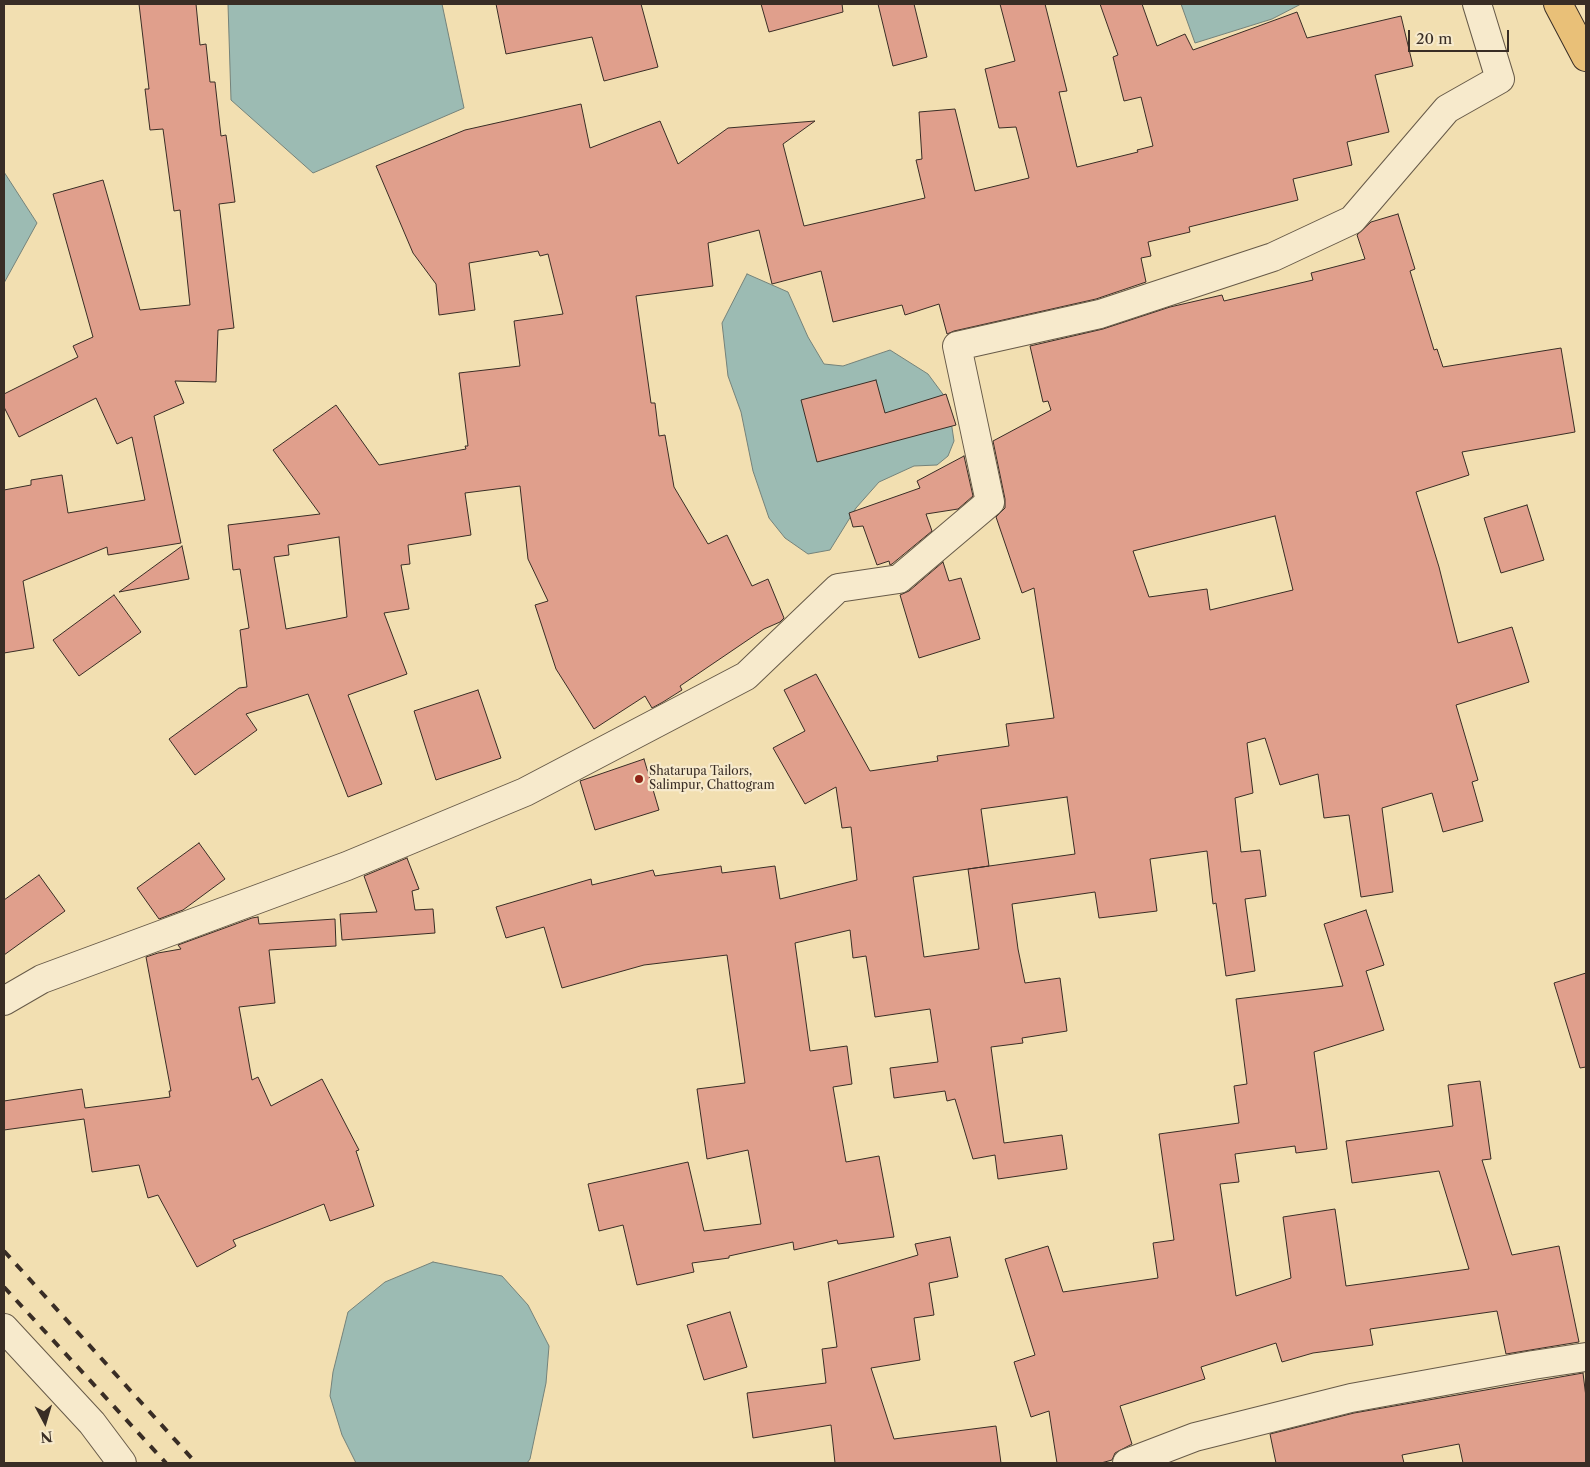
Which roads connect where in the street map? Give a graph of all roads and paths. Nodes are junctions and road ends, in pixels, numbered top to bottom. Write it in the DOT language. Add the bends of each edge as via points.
graph roads {
  1 [pos="1477,4"];
  2 [pos="1558,4"];
  3 [pos="1586,57"];
  4 [pos="4,1000"];
  5 [pos="4,1328"];
  6 [pos="1586,1357"];
  7 [pos="122,1463"];
  8 [pos="1127,1463"];
  1 -- 4 [label="street" via="1500,79 1447,109 1352,220 1273,257 1100,314 957,346 990,502 899,579 838,588 746,676 525,792 348,866 42,979"];
  2 -- 3 [label="highway"];
  5 -- 7 [label="street" via="92,1424"];
  6 -- 8 [label="street" via="1352,1398 1195,1437"];
}
